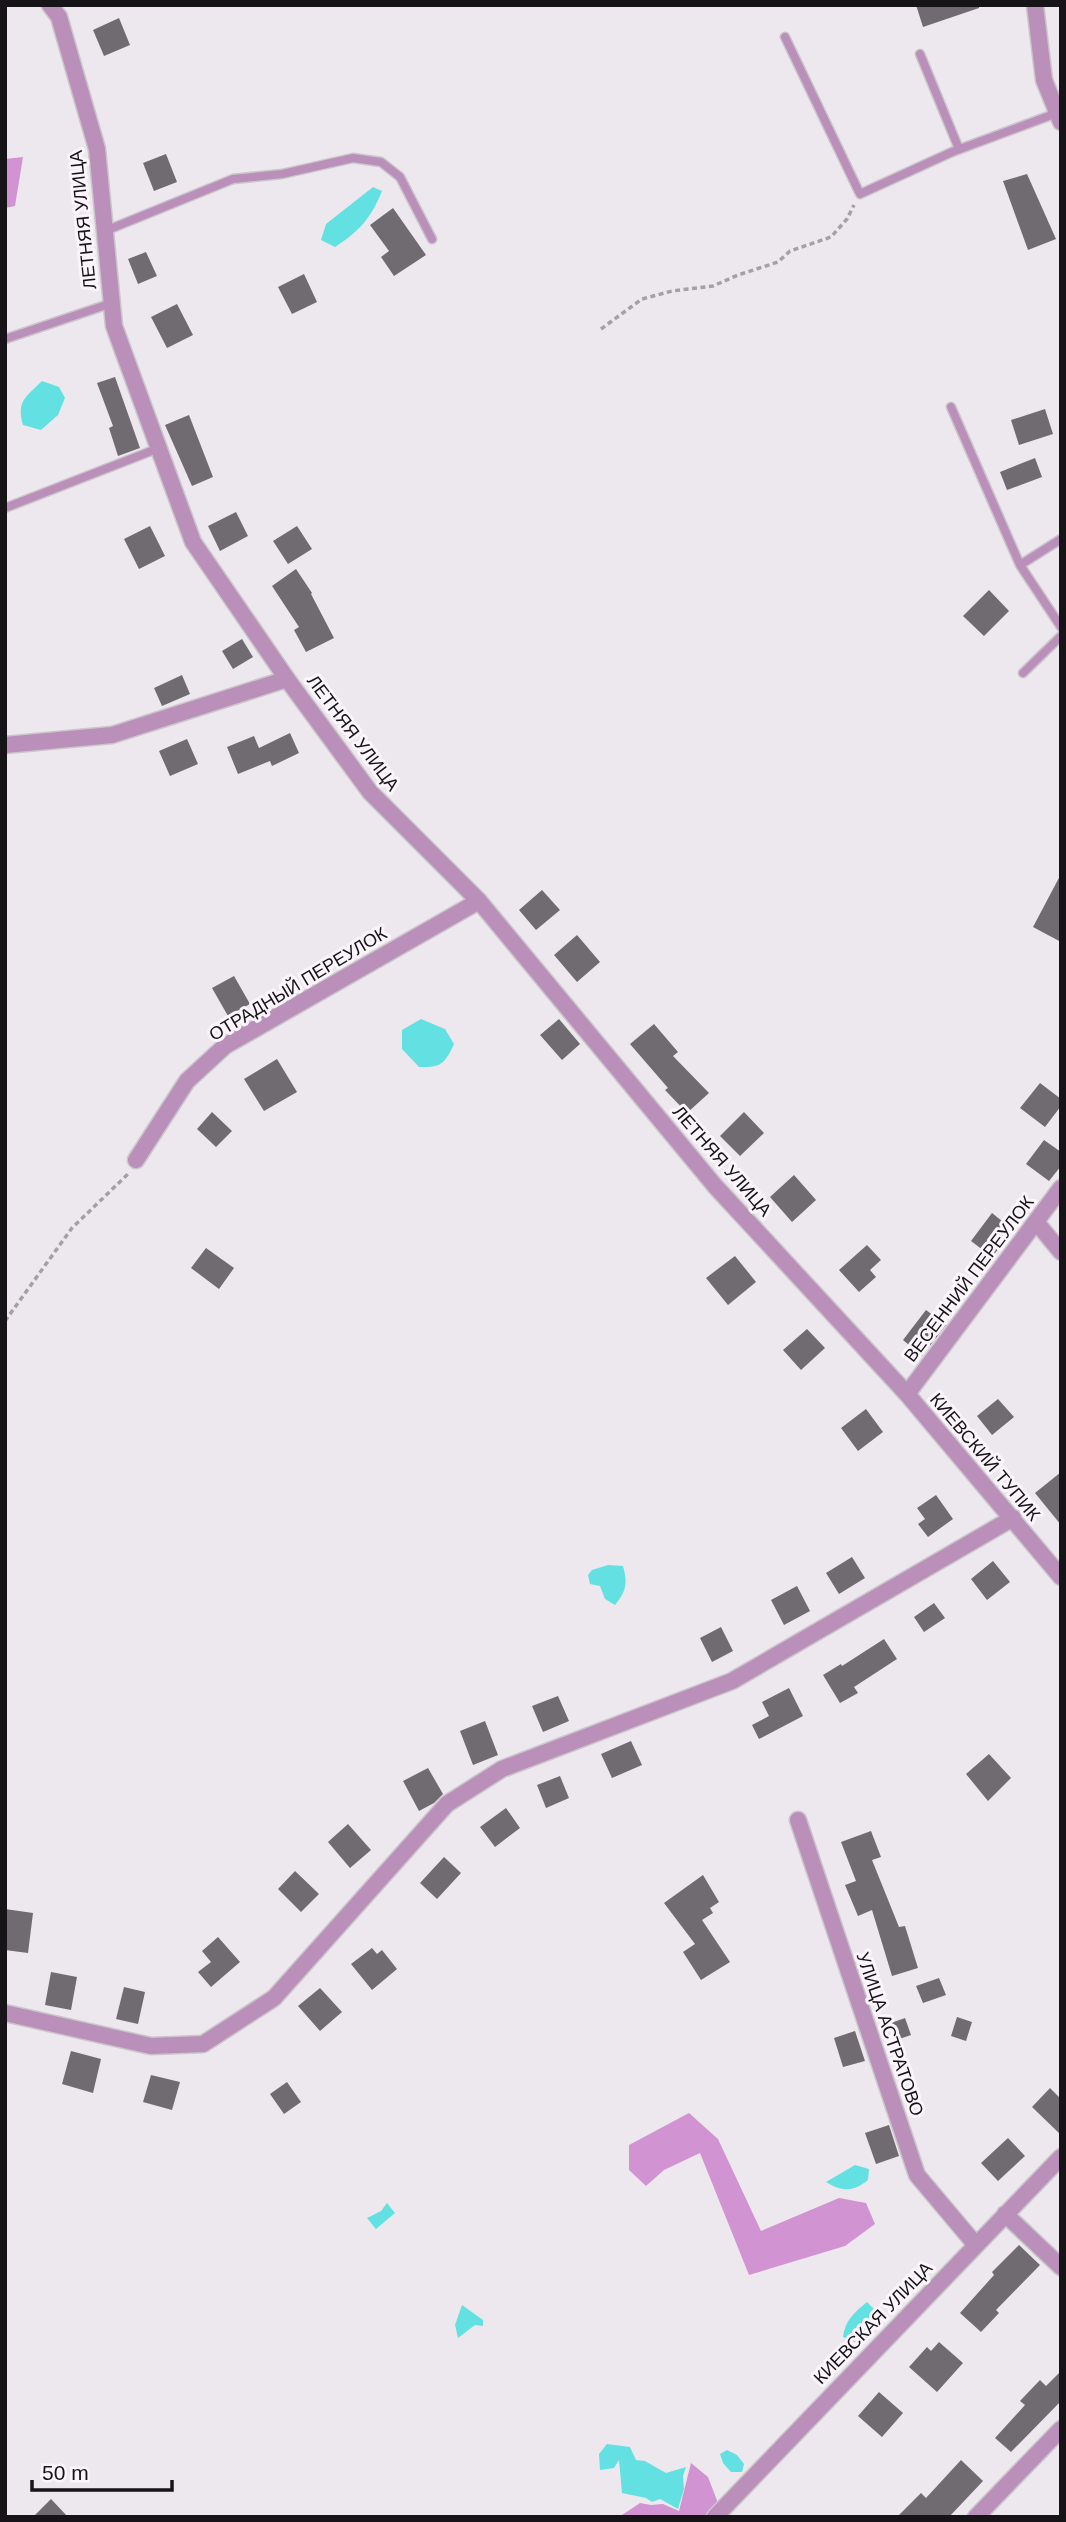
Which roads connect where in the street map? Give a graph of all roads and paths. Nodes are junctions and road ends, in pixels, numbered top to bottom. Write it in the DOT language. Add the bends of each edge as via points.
graph roads {
  1 [pos="50,5"];
  2 [pos="1035,5"];
  3 [pos="785,37"];
  4 [pos="920,54"];
  5 [pos="1059,117"];
  6 [pos="959,149"];
  7 [pos="860,194"];
  8 [pos="105,231"];
  9 [pos="432,239"];
  10 [pos="112,303"];
  11 [pos="601,329"];
  12 [pos="5,339"];
  13 [pos="951,408"];
  14 [pos="159,448"];
  15 [pos="5,508"];
  16 [pos="1061,539"];
  17 [pos="1020,565"];
  18 [pos="1061,626"];
  19 [pos="1061,636"];
  20 [pos="1023,673"];
  21 [pos="287,678"];
  22 [pos="5,745"];
  23 [pos="479,901"];
  24 [pos="136,1160"];
  25 [pos="1061,1188"];
  26 [pos="1037,1223"];
  27 [pos="1061,1252"];
  28 [pos="5,1321"];
  29 [pos="902,1389"];
  30 [pos="1013,1518"];
  31 [pos="1061,1577"];
  32 [pos="798,1820"];
  33 [pos="5,2013"];
  34 [pos="1061,2158"];
  35 [pos="1005,2214"];
  36 [pos="975,2244"];
  37 [pos="1061,2267"];
  38 [pos="1061,2429"];
  39 [pos="715,2517"];
  40 [pos="976,2517"];
  1 -- 8 [label="street, ЛЕТНЯЯ УЛИЦА" via="59,18 97,149"];
  2 -- 5 [label="street" via="1044,80"];
  3 -- 7 [label="lane"];
  4 -- 6 [label="lane"];
  5 -- 6 [label="lane"];
  6 -- 7 [label="lane"];
  7 -- 11 [label="path" via="831,237 713,286 642,299"];
  8 -- 9 [label="lane" via="233,179 282,174 353,158 381,162 400,177"];
  8 -- 10 [label="street, ЛЕТНЯЯ УЛИЦА"];
  10 -- 12 [label="lane"];
  10 -- 14 [label="street, ЛЕТНЯЯ УЛИЦА" via="114,326"];
  13 -- 17 [label="lane"];
  14 -- 15 [label="lane"];
  14 -- 21 [label="street, ЛЕТНЯЯ УЛИЦА" via="193,542"];
  16 -- 17 [label="lane"];
  17 -- 18 [label="lane"];
  19 -- 20 [label="lane"];
  21 -- 22 [label="street" via="112,735"];
  21 -- 23 [label="street, ЛЕТНЯЯ УЛИЦА" via="370,792"];
  23 -- 24 [label="street, ОТРАДНЫЙ ПЕРЕУЛОК" via="225,1046 187,1081"];
  23 -- 29 [label="street, ЛЕТНЯЯ УЛИЦА" via="715,1186"];
  24 -- 28 [label="path" via="125,1179 72,1228"];
  25 -- 26 [label="street, ВЕСЕННИЙ ПЕРЕУЛОК"];
  26 -- 27 [label="street"];
  26 -- 29 [label="street, ВЕСЕННИЙ ПЕРЕУЛОК"];
  29 -- 30 [label="street, КИЕВСКИЙ ТУПИК"];
  30 -- 31 [label="street, КИЕВСКИЙ ТУПИК"];
  30 -- 33 [label="street" via="732,1681 502,1769 447,1804 274,1998 203,2044 151,2046"];
  32 -- 36 [label="street, УЛИЦА АСТРАТОВО" via="917,2175"];
  34 -- 35 [label="street, КИЕВСКАЯ УЛИЦА"];
  35 -- 36 [label="street, КИЕВСКАЯ УЛИЦА"];
  35 -- 37 [label="street"];
  36 -- 39 [label="street, КИЕВСКАЯ УЛИЦА"];
  38 -- 40 [label="street"];
}
